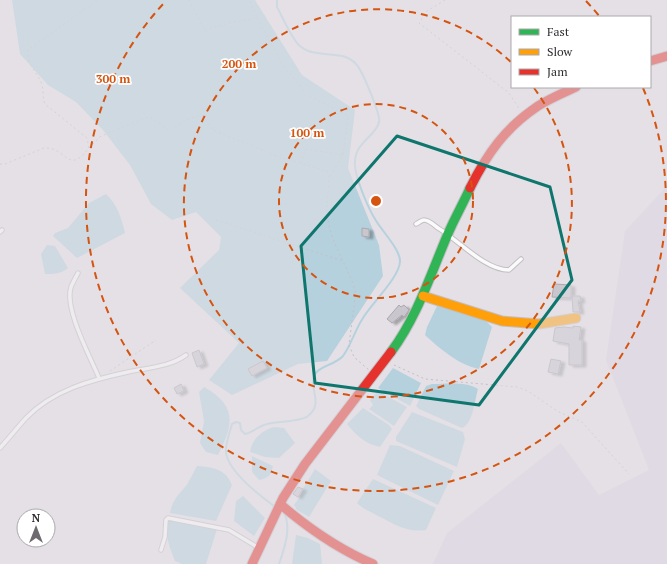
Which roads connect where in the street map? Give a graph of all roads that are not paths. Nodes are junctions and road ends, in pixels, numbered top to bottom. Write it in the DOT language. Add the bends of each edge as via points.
graph roads {
  1 [pos="667,56"];
  2 [pos="651,61"];
  3 [pos="574,88"];
  4 [pos="416,224"];
  5 [pos="448,234"];
  6 [pos="522,259"];
  7 [pos="78,273"];
  8 [pos="423,296"];
  9 [pos="576,318"];
  10 [pos="186,355"];
  11 [pos="99,378"];
  12 [pos="0,448"];
  13 [pos="280,504"];
  14 [pos="260,549"];
  15 [pos="161,550"];
  16 [pos="252,564"];
  17 [pos="373,564"];
  1 -- 2 [label="street"];
  3 -- 5 [label="street" via="538,106 507,131 484,160"];
  4 -- 5 [label="lane" via="423,220 427,221"];
  5 -- 6 [label="lane" via="500,270 509,270"];
  5 -- 8 [label="street"];
  7 -- 11 [label="lane" via="71,287 71,303 74,317"];
  8 -- 9 [label="street" via="489,318 520,323 539,324"];
  8 -- 13 [label="street" via="404,335 387,360 314,451"];
  10 -- 11 [label="lane" via="172,362"];
  11 -- 12 [label="lane" via="60,393 41,405"];
  13 -- 14 [label="street"];
  13 -- 17 [label="street" via="301,522 345,550"];
  14 -- 15 [label="lane" via="230,530 168,518"];
  14 -- 16 [label="street"];
}
